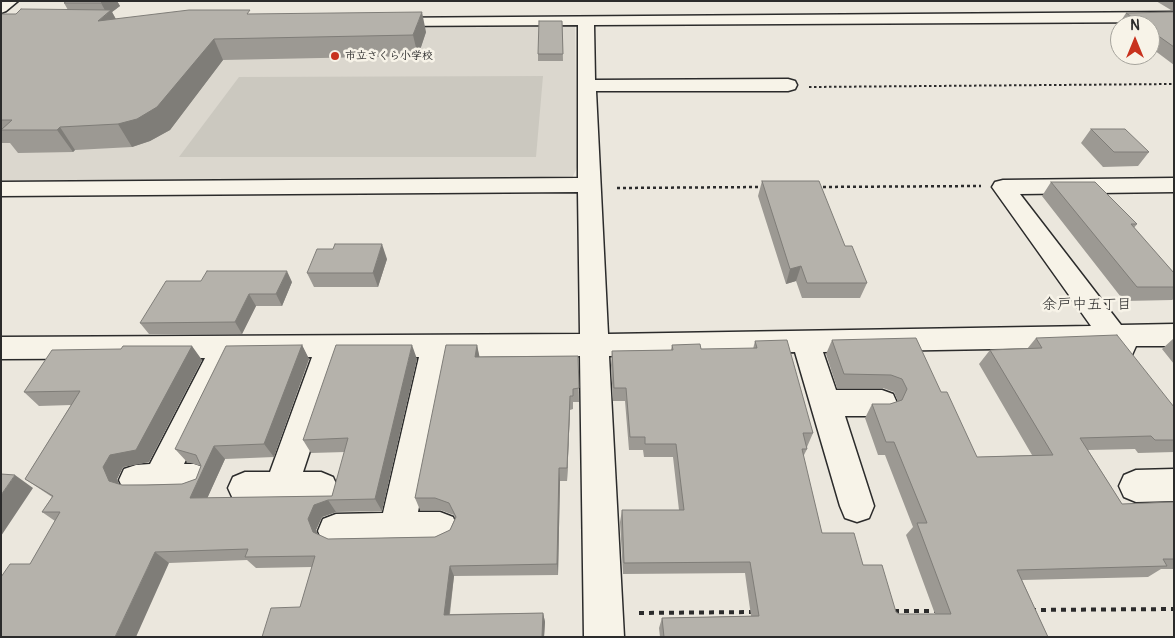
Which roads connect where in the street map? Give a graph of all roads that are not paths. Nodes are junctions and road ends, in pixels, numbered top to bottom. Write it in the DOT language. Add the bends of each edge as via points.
graph roads {
  1 [pos="11,1"];
  2 [pos="1146,1"];
  3 [pos="1,8"];
  4 [pos="1172,18"];
  5 [pos="586,20"];
  6 [pos="368,21"];
  7 [pos="788,85"];
  8 [pos="586,86"];
  9 [pos="1174,185"];
  10 [pos="589,186"];
  11 [pos="1,189"];
  12 [pos="1114,336"];
  13 [pos="1174,336"];
  14 [pos="806,342"];
  15 [pos="594,345"];
  16 [pos="330,346"];
  17 [pos="436,346"];
  18 [pos="225,347"];
  19 [pos="1,348"];
  20 [pos="1138,368"];
  21 [pos="825,403"];
  22 [pos="882,403"];
  23 [pos="194,479"];
  24 [pos="1174,485"];
  25 [pos="1136,486"];
  26 [pos="245,488"];
  27 [pos="281,488"];
  28 [pos="321,488"];
  29 [pos="857,506"];
  30 [pos="440,529"];
  31 [pos="397,530"];
  32 [pos="336,531"];
  33 [pos="604,625"];
  1 -- 3 [label="street"];
  2 -- 4 [label="street"];
  4 -- 5 [label="street"];
  5 -- 6 [label="street"];
  5 -- 8 [label="street"];
  7 -- 8 [label="street"];
  8 -- 10 [label="street"];
  9 -- 12 [label="street" via="1003,187"];
  10 -- 11 [label="street"];
  10 -- 15 [label="street"];
  12 -- 13 [label="street"];
  12 -- 14 [label="street"];
  12 -- 20 [label="street"];
  14 -- 15 [label="street"];
  14 -- 21 [label="street"];
  15 -- 17 [label="street"];
  15 -- 33 [label="street"];
  16 -- 17 [label="street"];
  16 -- 18 [label="street"];
  16 -- 27 [label="street"];
  17 -- 31 [label="street"];
  18 -- 19 [label="street"];
  18 -- 23 [label="street" via="148,480"];
  21 -- 22 [label="street"];
  21 -- 29 [label="street"];
  24 -- 25 [label="street"];
  26 -- 27 [label="street"];
  27 -- 28 [label="street"];
  30 -- 31 [label="street"];
  31 -- 32 [label="street"];
}
